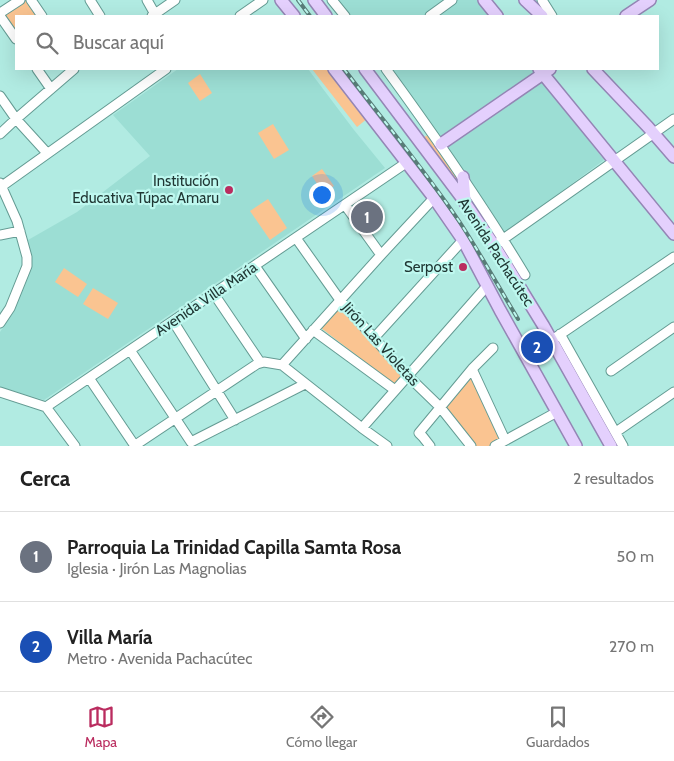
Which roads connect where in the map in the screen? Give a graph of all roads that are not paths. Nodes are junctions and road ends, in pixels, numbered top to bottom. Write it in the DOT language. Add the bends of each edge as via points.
graph roads {
  1 [pos="20,0"];
  2 [pos="31,0"];
  3 [pos="90,0"];
  4 [pos="147,0"];
  5 [pos="175,0"];
  6 [pos="263,0"];
  7 [pos="281,0"];
  8 [pos="314,0"];
  9 [pos="332,0"];
  10 [pos="452,0"];
  11 [pos="484,0"];
  12 [pos="525,0"];
  13 [pos="542,0"];
  14 [pos="650,0"];
  15 [pos="0,15"];
  16 [pos="41,15"];
  17 [pos="99,15"];
  18 [pos="154,15"];
  19 [pos="155,15"];
  20 [pos="241,15"];
  21 [pos="293,15"];
  22 [pos="325,15"];
  23 [pos="344,15"];
  24 [pos="431,15"];
  25 [pos="496,15"];
  26 [pos="541,15"];
  27 [pos="551,15"];
  28 [pos="628,15"];
  29 [pos="15,38"];
  30 [pos="38,70"];
  31 [pos="73,70"];
  32 [pos="165,70"];
  33 [pos="335,70"];
  34 [pos="366,70"];
  35 [pos="387,70"];
  36 [pos="544,70"];
  37 [pos="594,70"];
  38 [pos="51,89"];
  39 [pos="0,96"];
  40 [pos="16,119"];
  41 [pos="674,120"];
  42 [pos="0,134"];
  43 [pos="654,134"];
  44 [pos="441,144"];
  45 [pos="47,153"];
  46 [pos="674,157"];
  47 [pos="615,160"];
  48 [pos="406,163"];
  49 [pos="463,177"];
  50 [pos="1,184"];
  51 [pos="434,198"];
  52 [pos="465,202"];
  53 [pos="345,205"];
  54 [pos="20,231"];
  55 [pos="674,234"];
  56 [pos="0,235"];
  57 [pos="296,238"];
  58 [pos="463,240"];
  59 [pos="499,242"];
  60 [pos="381,255"];
  61 [pos="674,257"];
  62 [pos="255,266"];
  63 [pos="525,275"];
  64 [pos="488,286"];
  65 [pos="214,294"];
  66 [pos="340,300"];
  67 [pos="173,321"];
  68 [pos="0,323"];
  69 [pos="674,327"];
  70 [pos="313,330"];
  71 [pos="556,337"];
  72 [pos="374,338"];
  73 [pos="306,339"];
  74 [pos="493,348"];
  75 [pos="130,350"];
  76 [pos="260,362"];
  77 [pos="282,366"];
  78 [pos="472,369"];
  79 [pos="611,371"];
  80 [pos="408,376"];
  81 [pos="89,378"];
  82 [pos="305,384"];
  83 [pos="395,390"];
  84 [pos="217,391"];
  85 [pos="0,392"];
  86 [pos="674,392"];
  87 [pos="46,407"];
  88 [pos="440,407"];
  89 [pos="557,412"];
  90 [pos="175,418"];
  91 [pos="235,420"];
  92 [pos="362,428"];
  93 [pos="616,432"];
  94 [pos="505,440"];
  95 [pos="75,446"];
  96 [pos="135,446"];
  97 [pos="387,446"];
  98 [pos="430,446"];
  99 [pos="470,446"];
  100 [pos="495,446"];
  101 [pos="576,446"];
  102 [pos="611,446"];
  103 [pos="623,446"];
  1 -- 15 [label="street"];
  2 -- 16 [label="street"];
  3 -- 17 [label="street"];
  4 -- 18 [label="street"];
  5 -- 19 [label="street"];
  6 -- 20 [label="street"];
  7 -- 21 [label="main road"];
  8 -- 22 [label="main road"];
  9 -- 23 [label="street"];
  10 -- 24 [label="street"];
  11 -- 25 [label="main road"];
  12 -- 26 [label="main road"];
  13 -- 27 [label="street"];
  14 -- 28 [label="main road"];
  15 -- 29 [label="street"];
  30 -- 38 [label="street"];
  31 -- 38 [label="street"];
  32 -- 45 [label="street"];
  33 -- 48 [label="main road, Avenida Pachacútec"];
  34 -- 52 [label="main road, Avenida Pachacútec"];
  35 -- 44 [label="street, Avenida Pachacútec"];
  36 -- 44 [label="main road"];
  36 -- 47 [label="main road"];
  37 -- 43 [label="main road"];
  38 -- 40 [label="street"];
  39 -- 40 [label="street"];
  40 -- 42 [label="street"];
  40 -- 45 [label="street"];
  41 -- 43 [label="street"];
  43 -- 46 [label="main road"];
  43 -- 47 [label="street"];
  44 -- 49 [label="street, Avenida Pachacútec"];
  45 -- 50 [label="street"];
  47 -- 55 [label="main road"];
  47 -- 59 [label="street"];
  48 -- 51 [label="main road, Avenida Pachacútec"];
  48 -- 53 [label="street, Avenida Villa María"];
  49 -- 52 [label="main road"];
  49 -- 59 [label="street, Avenida Pachacútec"];
  50 -- 54 [label="street"];
  51 -- 58 [label="main road, Avenida Pachacútec"];
  51 -- 60 [label="street"];
  52 -- 59 [label="main road, Avenida Pachacútec"];
  53 -- 57 [label="street, Avenida Villa María"];
  53 -- 60 [label="street"];
  54 -- 56 [label="street"];
  54 -- 68 [label="street" via="27,266 10,308"];
  57 -- 62 [label="street, Avenida Villa María"];
  57 -- 66 [label="street, Jirón Las Violetas"];
  58 -- 64 [label="main road, Avenida Pachacútec"];
  58 -- 72 [label="street"];
  59 -- 63 [label="street, Avenida Pachacútec"];
  59 -- 71 [label="main road, Avenida Pachacútec"];
  60 -- 66 [label="street"];
  61 -- 71 [label="street"];
  62 -- 65 [label="street, Avenida Villa María"];
  62 -- 73 [label="street"];
  64 -- 80 [label="street"];
  64 -- 89 [label="main road, Avenida Pachacútec"];
  65 -- 67 [label="street, Avenida Villa María"];
  65 -- 76 [label="street"];
  66 -- 70 [label="street"];
  66 -- 72 [label="street, Jirón Las Violetas"];
  67 -- 75 [label="street, Avenida Villa María"];
  67 -- 84 [label="street"];
  69 -- 79 [label="street"];
  70 -- 73 [label="street"];
  70 -- 83 [label="street"];
  71 -- 93 [label="street, Avenida Pachacútec"];
  71 -- 102 [label="main road, Avenida Pachacútec"];
  72 -- 80 [label="street, Jirón Las Violetas"];
  73 -- 77 [label="street"];
  74 -- 78 [label="street"];
  75 -- 81 [label="street, Avenida Villa María"];
  75 -- 90 [label="street"];
  76 -- 77 [label="street"];
  76 -- 84 [label="street"];
  77 -- 82 [label="street"];
  78 -- 88 [label="street"];
  78 -- 94 [label="street"];
  80 -- 83 [label="street"];
  80 -- 88 [label="street, Jirón Las Violetas"];
  81 -- 87 [label="street, Avenida Villa María"];
  81 -- 96 [label="street"];
  82 -- 91 [label="street"];
  82 -- 92 [label="street"];
  83 -- 92 [label="street"];
  84 -- 90 [label="street"];
  84 -- 91 [label="street"];
  85 -- 87 [label="street"];
  86 -- 93 [label="street"];
  87 -- 95 [label="street"];
  88 -- 98 [label="street" via="419,434"];
  88 -- 99 [label="street, Jirón Las Violetas"];
  89 -- 94 [label="street"];
  89 -- 101 [label="main road, Avenida Pachacútec"];
  90 -- 91 [label="street" via="191,442"];
  90 -- 96 [label="street"];
  92 -- 97 [label="street"];
  93 -- 103 [label="street, Avenida Pachacútec"];
  94 -- 100 [label="street"];
}
